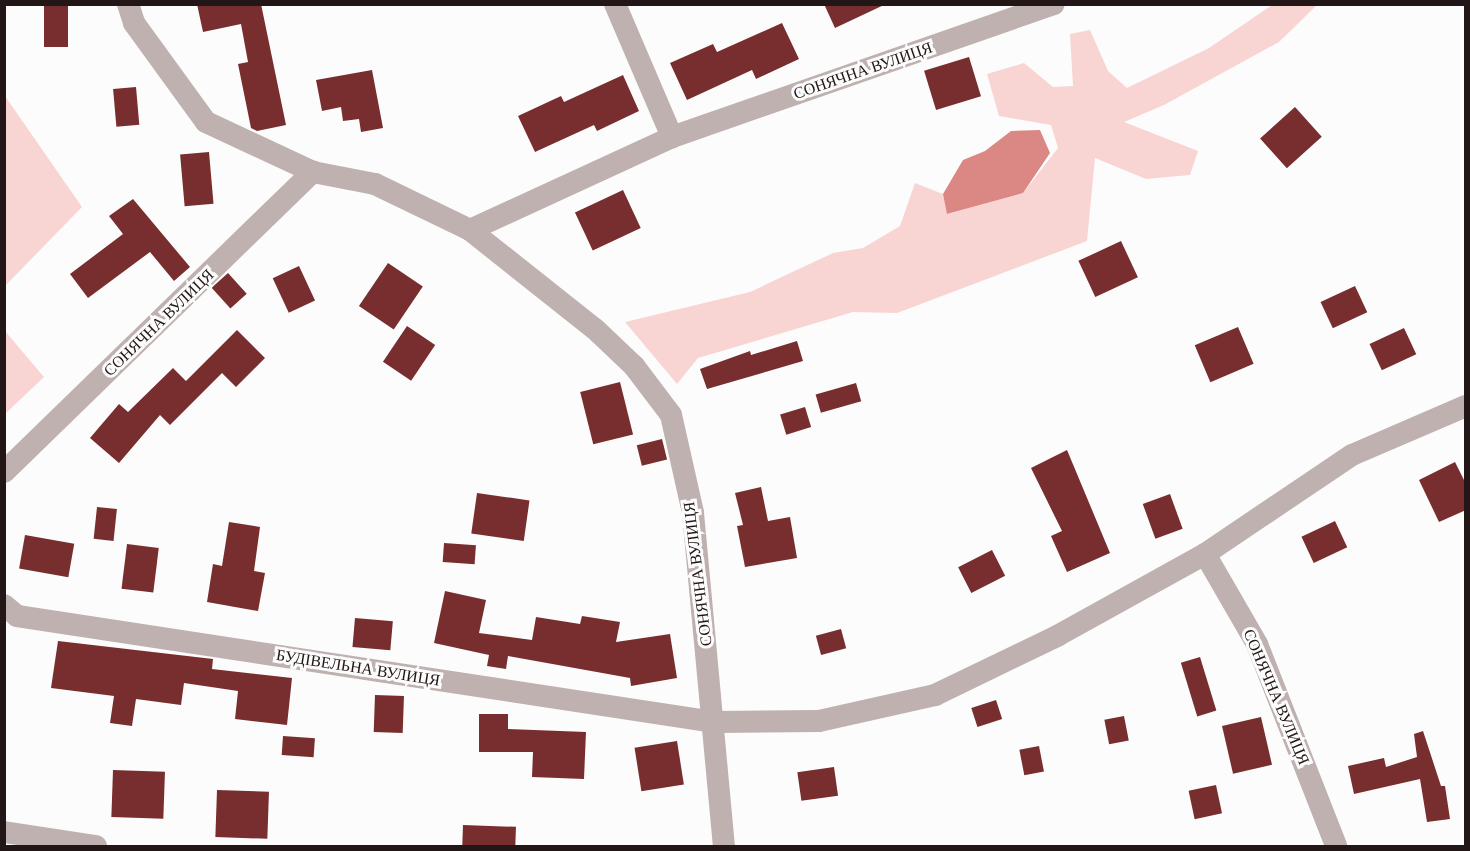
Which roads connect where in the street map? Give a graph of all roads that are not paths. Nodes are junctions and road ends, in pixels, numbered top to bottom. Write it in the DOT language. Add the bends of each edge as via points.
graph roads {
  1 [pos="128,4"];
  2 [pos="615,4"];
  3 [pos="1053,4"];
  4 [pos="672,137"];
  5 [pos="313,172"];
  6 [pos="470,230"];
  7 [pos="1466,406"];
  8 [pos="4,472"];
  9 [pos="1205,554"];
  10 [pos="4,605"];
  11 [pos="715,722"];
  12 [pos="4,832"];
  13 [pos="96,846"];
  14 [pos="724,846"];
  15 [pos="1336,846"];
  1 -- 5 [label="street, СОНЯЧНА ВУЛИЦЯ" via="134,23 206,123"];
  2 -- 4 [label="street"];
  3 -- 4 [label="street, СОНЯЧНА ВУЛИЦЯ"];
  4 -- 6 [label="street, СОНЯЧНА ВУЛИЦЯ"];
  5 -- 6 [label="street, СОНЯЧНА ВУЛИЦЯ" via="375,184"];
  5 -- 8 [label="street, СОНЯЧНА ВУЛИЦЯ"];
  6 -- 11 [label="street, СОНЯЧНА ВУЛИЦЯ" via="603,337 634,366 671,415 693,513"];
  7 -- 9 [label="street" via="1352,455"];
  9 -- 11 [label="street" via="1057,636 935,695 819,721"];
  9 -- 15 [label="street, СОНЯЧНА ВУЛИЦЯ" via="1257,644"];
  10 -- 11 [label="street, БУДІВЕЛЬНА ВУЛИЦЯ" via="17,616"];
  11 -- 14 [label="street, СОНЯЧНА ВУЛИЦЯ"];
  12 -- 13 [label="street"];
}
